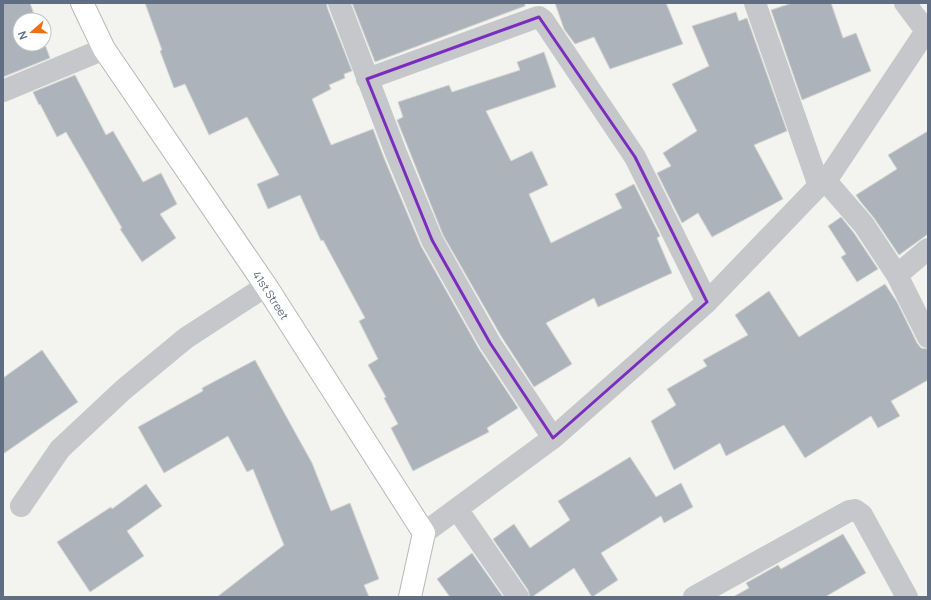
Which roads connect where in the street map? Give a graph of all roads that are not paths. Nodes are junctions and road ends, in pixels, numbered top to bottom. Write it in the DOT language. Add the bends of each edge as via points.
graph roads {
  1 [pos="82,3"];
  2 [pos="339,3"];
  3 [pos="755,3"];
  4 [pos="905,3"];
  5 [pos="924,40"];
  6 [pos="104,49"];
  7 [pos="367,79"];
  8 [pos="3,91"];
  9 [pos="822,183"];
  10 [pos="928,249"];
  11 [pos="897,275"];
  12 [pos="266,286"];
  13 [pos="707,302"];
  14 [pos="928,337"];
  15 [pos="552,438"];
  16 [pos="20,506"];
  17 [pos="457,509"];
  18 [pos="424,533"];
  19 [pos="410,597"];
  20 [pos="518,597"];
  21 [pos="694,597"];
  22 [pos="907,597"];
  1 -- 6 [label="main road, 41st Street"];
  2 -- 7 [label="street"];
  3 -- 9 [label="street"];
  4 -- 5 [label="street"];
  5 -- 9 [label="street"];
  6 -- 8 [label="street"];
  6 -- 12 [label="main road, 41st Street"];
  7 -- 13 [label="street" via="539,17 634,156"];
  7 -- 15 [label="street" via="432,240 490,343"];
  9 -- 11 [label="street" via="864,225"];
  9 -- 13 [label="street"];
  10 -- 11 [label="street"];
  11 -- 14 [label="street"];
  12 -- 16 [label="street" via="186,338 122,390 60,449"];
  12 -- 18 [label="main road, 41st Street"];
  13 -- 15 [label="street"];
  15 -- 17 [label="street"];
  17 -- 18 [label="street"];
  17 -- 20 [label="street"];
  18 -- 19 [label="main road"];
  21 -- 22 [label="street" via="855,510 862,515"];
}
